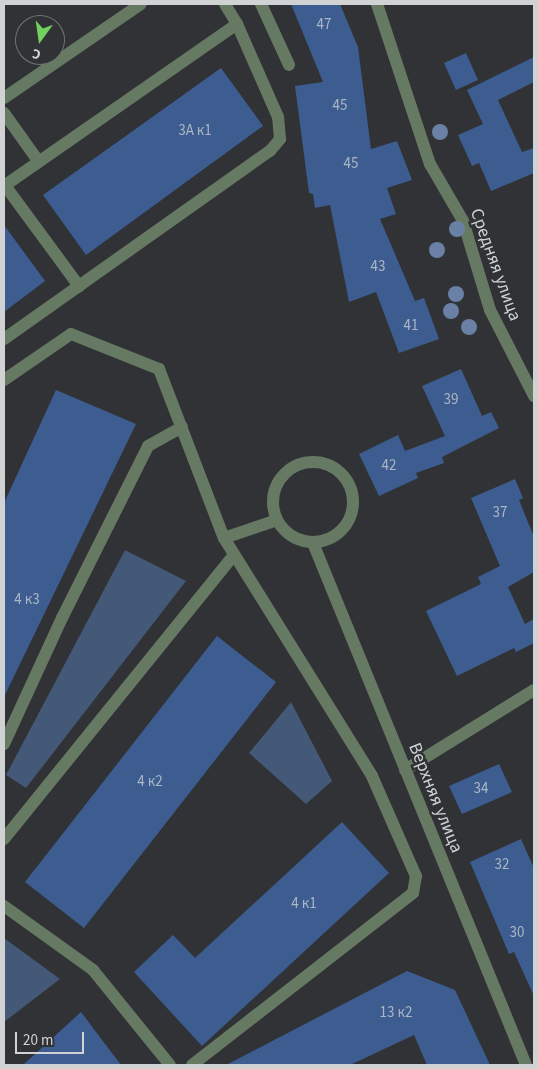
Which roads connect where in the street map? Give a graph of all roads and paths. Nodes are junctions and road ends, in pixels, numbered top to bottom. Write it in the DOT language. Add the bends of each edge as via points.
graph roads {
  1 [pos="141,4"];
  2 [pos="226,4"];
  3 [pos="261,4"];
  4 [pos="377,4"];
  5 [pos="237,24"];
  6 [pos="289,65"];
  7 [pos="4,98"];
  8 [pos="4,113"];
  9 [pos="39,162"];
  10 [pos="4,185"];
  11 [pos="79,286"];
  12 [pos="4,339"];
  13 [pos="4,380"];
  14 [pos="534,396"];
  15 [pos="182,427"];
  16 [pos="277,520"];
  17 [pos="224,538"];
  18 [pos="313,543"];
  19 [pos="234,555"];
  20 [pos="534,690"];
  21 [pos="4,744"];
  22 [pos="405,770"];
  23 [pos="4,839"];
  24 [pos="4,906"];
  25 [pos="170,1065"];
  26 [pos="192,1065"];
  27 [pos="526,1065"];
  1 -- 7 [label="street"];
  2 -- 5 [label="street"];
  3 -- 6 [label="street"];
  4 -- 14 [label="street, Средняя улица" via="430,164 464,221 490,310"];
  5 -- 9 [label="street"];
  5 -- 11 [label="street" via="278,117 280,139 270,151"];
  8 -- 9 [label="street"];
  9 -- 10 [label="street"];
  10 -- 11 [label="street"];
  11 -- 12 [label="street"];
  13 -- 15 [label="street" via="70,334 158,369"];
  15 -- 17 [label="street"];
  15 -- 21 [label="street" via="148,446 62,618"];
  16 -- 17 [label="street"];
  16 -- 18 [label="street" via="288,534"];
  16 -- 18 [label="street" via="272,501 275,488 290,469 315,462 340,472 353,496 348,523 339,534"];
  17 -- 19 [label="street"];
  18 -- 22 [label="street, Верхняя улица"];
  19 -- 23 [label="street"];
  19 -- 26 [label="street" via="372,776 416,876 413,893"];
  20 -- 22 [label="street"];
  22 -- 27 [label="street, Верхняя улица"];
  24 -- 25 [label="street" via="93,970"];
}
